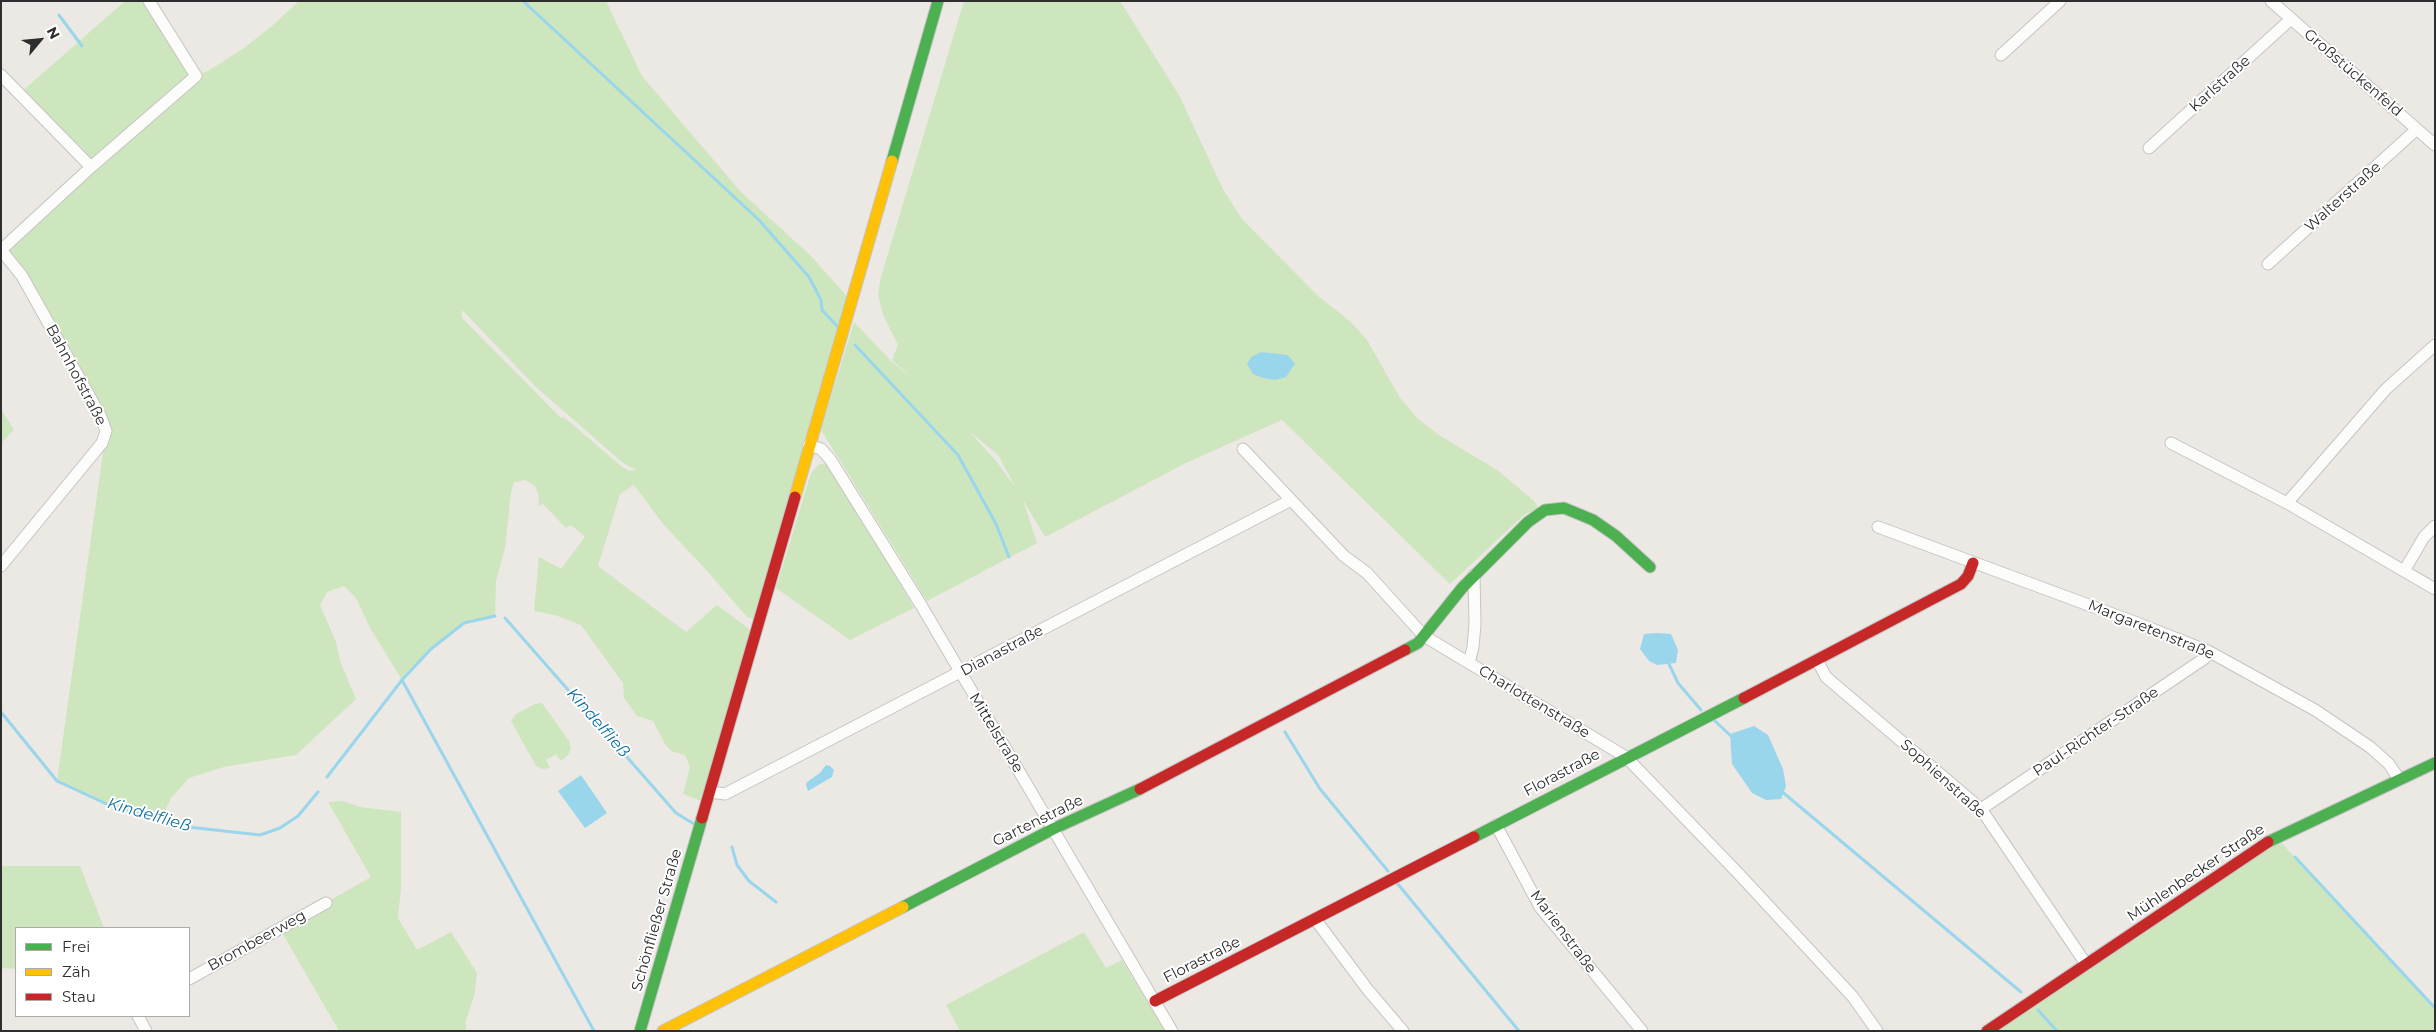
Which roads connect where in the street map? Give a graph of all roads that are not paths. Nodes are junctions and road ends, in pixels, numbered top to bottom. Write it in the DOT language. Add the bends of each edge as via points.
graph roads {
  1 [pos="149,1"];
  2 [pos="938,1"];
  3 [pos="2060,1"];
  4 [pos="2271,1"];
  5 [pos="2292,19"];
  6 [pos="2001,55"];
  7 [pos="1,75"];
  8 [pos="2417,129"];
  9 [pos="2435,145"];
  10 [pos="2149,148"];
  11 [pos="91,167"];
  12 [pos="1,250"];
  13 [pos="2268,264"];
  14 [pos="2435,344"];
  15 [pos="2170,443"];
  16 [pos="810,445"];
  17 [pos="1242,449"];
  18 [pos="1291,500"];
  19 [pos="2287,503"];
  20 [pos="2435,526"];
  21 [pos="1878,528"];
  22 [pos="1973,563"];
  23 [pos="1,566"];
  24 [pos="1650,567"];
  25 [pos="2404,571"];
  26 [pos="1474,575"];
  27 [pos="2435,589"];
  28 [pos="1424,636"];
  29 [pos="2208,651"];
  30 [pos="1817,660"];
  31 [pos="1469,663"];
  32 [pos="960,674"];
  33 [pos="1626,757"];
  34 [pos="2435,763"];
  35 [pos="2399,778"];
  36 [pos="710,792"];
  37 [pos="1981,810"];
  38 [pos="1496,825"];
  39 [pos="1053,829"];
  40 [pos="326,902"];
  41 [pos="1315,919"];
  42 [pos="2086,964"];
  43 [pos="190,978"];
  44 [pos="1155,1001"];
  45 [pos="139,1017"];
  46 [pos="146,1031"];
  47 [pos="640,1031"];
  48 [pos="663,1031"];
  49 [pos="1172,1031"];
  50 [pos="1403,1031"];
  51 [pos="1642,1031"];
  52 [pos="1877,1031"];
  53 [pos="1987,1031"];
  1 -- 11 [label="street, Bahnhofstraße" via="196,76"];
  2 -- 16 [label="street, Schönfließer Straße"];
  3 -- 6 [label="street"];
  4 -- 5 [label="street, Großstückenfeld"];
  5 -- 8 [label="street, Großstückenfeld"];
  5 -- 10 [label="street, Karlstraße"];
  7 -- 11 [label="street"];
  8 -- 9 [label="street, Großstückenfeld"];
  8 -- 13 [label="street, Walterstraße"];
  11 -- 12 [label="street, Bahnhofstraße"];
  12 -- 23 [label="street, Bahnhofstraße" via="22,276 106,431 102,443"];
  14 -- 19 [label="street" via="2386,389"];
  15 -- 19 [label="street"];
  16 -- 32 [label="street, Mittelstraße" via="821,449 830,459"];
  16 -- 36 [label="street, Schönfließer Straße"];
  17 -- 18 [label="street, Charlottenstraße"];
  18 -- 28 [label="street, Charlottenstraße" via="1344,556 1367,573"];
  18 -- 32 [label="street, Dianastraße"];
  19 -- 25 [label="street"];
  20 -- 25 [label="street" via="2424,537"];
  21 -- 22 [label="street, Margaretenstraße"];
  22 -- 29 [label="street, Margaretenstraße"];
  22 -- 30 [label="street, Florastraße" via="1961,584"];
  24 -- 26 [label="street, Gartenstraße" via="1593,520 1575,511 1552,508 1528,522"];
  25 -- 27 [label="street"];
  26 -- 28 [label="street, Gartenstraße"];
  26 -- 31 [label="street" via="1474,640"];
  28 -- 31 [label="street, Charlottenstraße"];
  28 -- 39 [label="street, Gartenstraße" via="1418,643 1139,790"];
  29 -- 35 [label="street, Margaretenstraße" via="2315,710 2370,748 2389,764"];
  29 -- 37 [label="street, Paul-Richter-Straße" via="2205,658"];
  30 -- 33 [label="street, Florastraße"];
  30 -- 37 [label="street, Sophienstraße" via="1826,678"];
  31 -- 33 [label="street, Charlottenstraße"];
  32 -- 36 [label="street, Dianastraße" via="724,794"];
  32 -- 39 [label="street, Mittelstraße"];
  33 -- 38 [label="street, Florastraße"];
  33 -- 52 [label="street, Charlottenstraße" via="1853,997"];
  34 -- 35 [label="street, Mühlenbecker Straße"];
  35 -- 42 [label="street, Mühlenbecker Straße" via="2276,837"];
  36 -- 47 [label="street, Schönfließer Straße"];
  37 -- 42 [label="street, Sophienstraße"];
  38 -- 41 [label="street, Florastraße"];
  38 -- 51 [label="street, Marienstraße" via="1540,907"];
  39 -- 44 [label="street, Mittelstraße"];
  39 -- 48 [label="street, Gartenstraße"];
  40 -- 43 [label="street, Brombeerweg"];
  41 -- 44 [label="street, Florastraße"];
  41 -- 50 [label="street"];
  42 -- 53 [label="street, Mühlenbecker Straße"];
  44 -- 49 [label="street, Mittelstraße"];
  45 -- 46 [label="street"];
}
